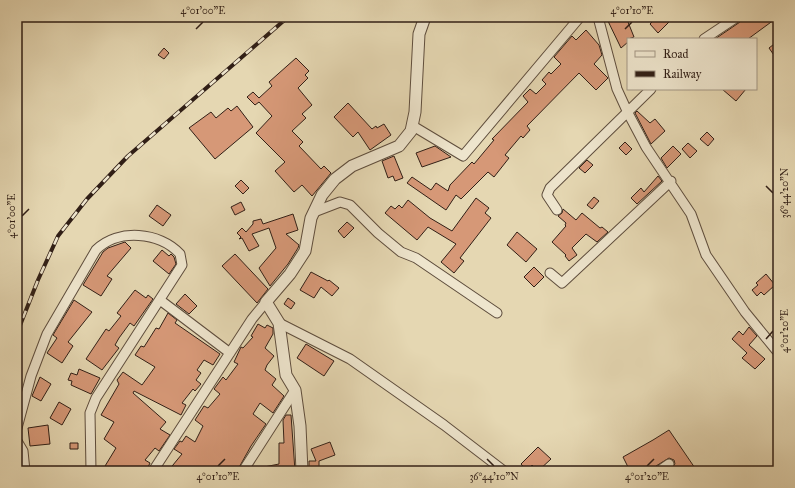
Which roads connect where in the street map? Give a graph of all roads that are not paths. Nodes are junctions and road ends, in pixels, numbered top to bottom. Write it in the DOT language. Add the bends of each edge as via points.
graph roads {
  1 [pos="425,17"];
  2 [pos="580,17"];
  3 [pos="598,17"];
  4 [pos="737,17"];
  5 [pos="706,38"];
  6 [pos="650,90"];
  7 [pos="628,113"];
  8 [pos="413,126"];
  9 [pos="671,181"];
  10 [pos="557,210"];
  11 [pos="314,212"];
  12 [pos="550,273"];
  13 [pos="160,300"];
  14 [pos="266,302"];
  15 [pos="497,313"];
  16 [pos="279,323"];
  17 [pos="778,348"];
  18 [pos="230,353"];
  19 [pos="295,390"];
  20 [pos="17,428"];
  21 [pos="17,441"];
  22 [pos="669,464"];
  23 [pos="25,471"];
  24 [pos="91,471"];
  25 [pos="153,471"];
  26 [pos="243,471"];
  27 [pos="302,471"];
  28 [pos="503,471"];
  29 [pos="659,471"];
  1 -- 8 [label="street" via="419,34"];
  2 -- 8 [label="street" via="463,156"];
  3 -- 7 [label="street" via="617,89"];
  4 -- 5 [label="street"];
  6 -- 7 [label="street"];
  7 -- 9 [label="street" via="646,147"];
  7 -- 10 [label="street" via="550,188 547,195"];
  8 -- 11 [label="street" via="399,146 352,166 335,179 322,195"];
  9 -- 12 [label="street" via="562,283"];
  9 -- 17 [label="street" via="691,214 706,255 745,312 776,350"];
  11 -- 14 [label="street" via="305,251 290,274"];
  11 -- 15 [label="street" via="340,202 350,205 401,252 416,258"];
  13 -- 18 [label="street"];
  13 -- 20 [label="street" via="182,265 183,259 178,252 167,244 144,236 114,238 101,245 47,334 31,376"];
  13 -- 24 [label="street" via="96,398 90,413"];
  14 -- 16 [label="street"];
  14 -- 18 [label="street"];
  16 -- 19 [label="street" via="286,375"];
  16 -- 28 [label="street" via="350,359 444,425"];
  18 -- 25 [label="street"];
  19 -- 26 [label="street"];
  19 -- 27 [label="street"];
  21 -- 23 [label="street" via="23,451"];
  22 -- 29 [label="street"];
}
